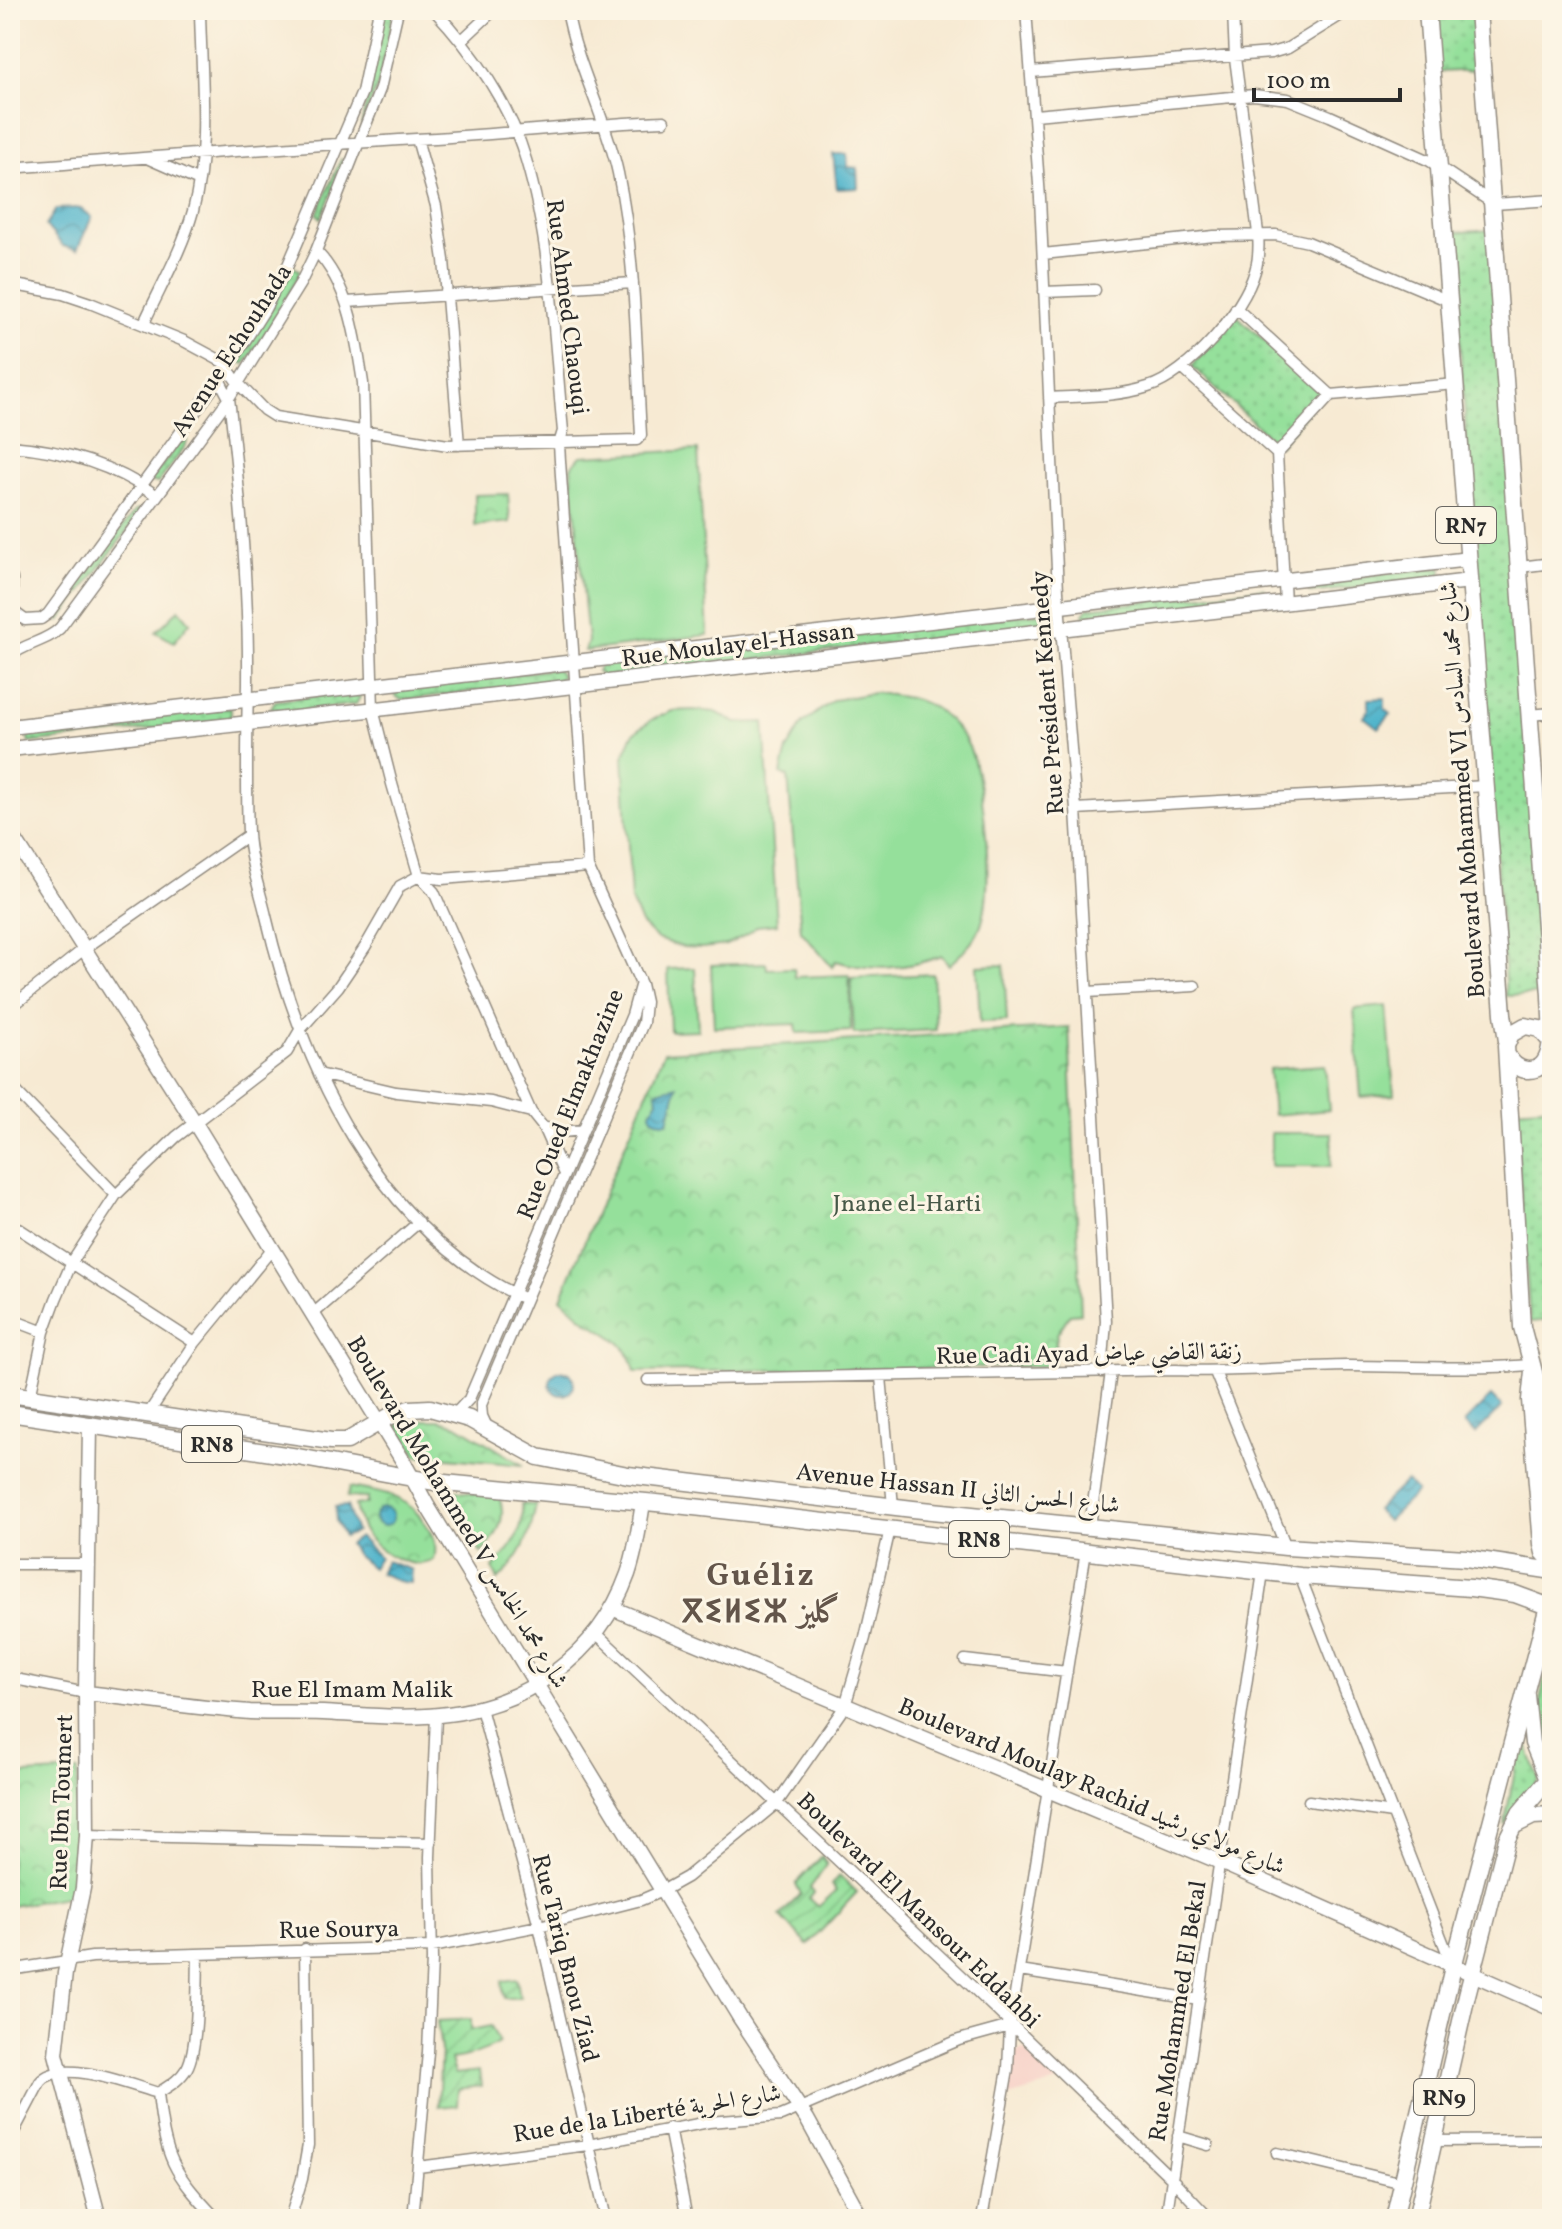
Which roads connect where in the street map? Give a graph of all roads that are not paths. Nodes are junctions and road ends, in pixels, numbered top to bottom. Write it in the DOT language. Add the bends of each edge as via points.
graph roads {
  1 [pos="200,10"];
  2 [pos="379,10"];
  3 [pos="398,10"];
  4 [pos="434,10"];
  5 [pos="494,10"];
  6 [pos="567,10"];
  7 [pos="1026,10"];
  8 [pos="1233,10"];
  9 [pos="1349,10"];
  10 [pos="1427,10"];
  11 [pos="1478,10"];
  12 [pos="461,41"];
  13 [pos="1235,58"];
  14 [pos="1031,72"];
  15 [pos="1241,96"];
  16 [pos="1035,115"];
  17 [pos="664,121"];
  18 [pos="603,123"];
  19 [pos="514,131"];
  20 [pos="417,139"];
  21 [pos="358,141"];
  22 [pos="339,143"];
  23 [pos="202,154"];
  24 [pos="147,158"];
  25 [pos="10,168"];
  26 [pos="1439,168"];
  27 [pos="199,181"];
  28 [pos="1552,200"];
  29 [pos="1494,204"];
  30 [pos="1258,233"];
  31 [pos="316,251"];
  32 [pos="1043,254"];
  33 [pos="633,283"];
  34 [pos="10,284"];
  35 [pos="549,289"];
  36 [pos="1095,290"];
  37 [pos="1044,292"];
  38 [pos="446,295"];
  39 [pos="1449,301"];
  40 [pos="347,302"];
  41 [pos="1236,308"];
  42 [pos="144,323"];
  43 [pos="227,367"];
  44 [pos="1183,369"];
  45 [pos="219,379"];
  46 [pos="238,383"];
  47 [pos="1456,384"];
  48 [pos="1331,395"];
  49 [pos="229,398"];
  50 [pos="1049,398"];
  51 [pos="363,433"];
  52 [pos="559,444"];
  53 [pos="459,445"];
  54 [pos="10,446"];
  55 [pos="1277,454"];
  56 [pos="142,485"];
  57 [pos="156,495"];
  58 [pos="1469,559"];
  59 [pos="1552,563"];
  60 [pos="1520,567"];
  61 [pos="10,579"];
  62 [pos="1283,581"];
  63 [pos="1470,581"];
  64 [pos="1285,603"];
  65 [pos="1060,607"];
  66 [pos="10,609"];
  67 [pos="10,622"];
  68 [pos="1062,629"];
  69 [pos="10,656"];
  70 [pos="573,662"];
  71 [pos="372,684"];
  72 [pos="575,685"];
  73 [pos="248,698"];
  74 [pos="373,709"];
  75 [pos="1552,713"];
  76 [pos="1529,715"];
  77 [pos="247,723"];
  78 [pos="10,727"];
  79 [pos="10,749"];
  80 [pos="1486,786"];
  81 [pos="1076,809"];
  82 [pos="10,832"];
  83 [pos="248,835"];
  84 [pos="588,867"];
  85 [pos="419,876"];
  86 [pos="84,949"];
  87 [pos="641,984"];
  88 [pos="1195,986"];
  89 [pos="1087,992"];
  90 [pos="10,1008"];
  91 [pos="300,1030"];
  92 [pos="1507,1048"];
  93 [pos="1550,1054"];
  94 [pos="319,1074"];
  95 [pos="10,1085"];
  96 [pos="531,1112"];
  97 [pos="195,1123"];
  98 [pos="543,1127"];
  99 [pos="583,1130"];
  100 [pos="564,1174"];
  101 [pos="116,1195"];
  102 [pos="419,1222"];
  103 [pos="10,1223"];
  104 [pos="272,1249"];
  105 [pos="72,1262"];
  106 [pos="514,1294"];
  107 [pos="525,1299"];
  108 [pos="313,1314"];
  109 [pos="10,1319"];
  110 [pos="44,1332"];
  111 [pos="195,1343"];
  112 [pos="1531,1368"];
  113 [pos="1106,1372"];
  114 [pos="1215,1372"];
  115 [pos="881,1377"];
  116 [pos="648,1380"];
  117 [pos="10,1394"];
  118 [pos="30,1397"];
  119 [pos="10,1413"];
  120 [pos="148,1414"];
  121 [pos="455,1414"];
  122 [pos="378,1422"];
  123 [pos="90,1426"];
  124 [pos="489,1430"];
  125 [pos="414,1478"];
  126 [pos="643,1503"];
  127 [pos="893,1506"];
  128 [pos="1552,1520"];
  129 [pos="1090,1526"];
  130 [pos="890,1529"];
  131 [pos="1286,1547"];
  132 [pos="1086,1551"];
  133 [pos="10,1564"];
  134 [pos="88,1564"];
  135 [pos="1551,1567"];
  136 [pos="1263,1572"];
  137 [pos="1300,1576"];
  138 [pos="612,1608"];
  139 [pos="1547,1609"];
  140 [pos="597,1634"];
  141 [pos="965,1660"];
  142 [pos="1067,1672"];
  143 [pos="10,1678"];
  144 [pos="536,1684"];
  145 [pos="1526,1687"];
  146 [pos="86,1693"];
  147 [pos="845,1706"];
  148 [pos="481,1708"];
  149 [pos="436,1716"];
  150 [pos="1550,1783"];
  151 [pos="1050,1790"];
  152 [pos="1309,1801"];
  153 [pos="777,1803"];
  154 [pos="1392,1813"];
  155 [pos="1552,1815"];
  156 [pos="1511,1829"];
  157 [pos="87,1835"];
  158 [pos="431,1843"];
  159 [pos="1220,1862"];
  160 [pos="662,1891"];
  161 [pos="539,1926"];
  162 [pos="432,1947"];
  163 [pos="305,1949"];
  164 [pos="198,1955"];
  165 [pos="67,1961"];
  166 [pos="1453,1967"];
  167 [pos="10,1970"];
  168 [pos="1020,1971"];
  169 [pos="1472,1974"];
  170 [pos="1199,2000"];
  171 [pos="1552,2009"];
  172 [pos="1010,2026"];
  173 [pos="59,2071"];
  174 [pos="158,2093"];
  175 [pos="798,2108"];
  176 [pos="669,2128"];
  177 [pos="1178,2136"];
  178 [pos="10,2139"];
  179 [pos="1552,2140"];
  180 [pos="1434,2141"];
  181 [pos="588,2145"];
  182 [pos="1208,2145"];
  183 [pos="1277,2153"];
  184 [pos="418,2167"];
  185 [pos="1172,2179"];
  186 [pos="1403,2183"];
  187 [pos="99,2219"];
  188 [pos="217,2219"];
  189 [pos="290,2219"];
  190 [pos="413,2219"];
  191 [pos="606,2219"];
  192 [pos="687,2219"];
  193 [pos="862,2219"];
  194 [pos="982,2219"];
  195 [pos="1166,2219"];
  196 [pos="1210,2219"];
  197 [pos="1394,2219"];
  198 [pos="1416,2219"];
  1 -- 23 [label="street"];
  2 -- 22 [label="street, Avenue Echouhada" via="362,92"];
  3 -- 21 [label="street, Avenue Echouhada" via="380,89"];
  4 -- 12 [label="street, Rue Ahmed Chaouqi"];
  5 -- 12 [label="street"];
  6 -- 18 [label="street" via="581,68"];
  7 -- 14 [label="street, Rue Président Kennedy"];
  8 -- 13 [label="street"];
  9 -- 13 [label="street" via="1279,52"];
  10 -- 26 [label="main road, Boulevard Mohammed VI شارع محمد السادس / RN7"];
  11 -- 29 [label="main road, RN7"];
  12 -- 19 [label="street, Rue Ahmed Chaouqi" via="486,75"];
  13 -- 14 [label="street"];
  13 -- 15 [label="street"];
  14 -- 16 [label="street, Rue Président Kennedy"];
  15 -- 16 [label="street"];
  15 -- 26 [label="street" via="1288,99"];
  15 -- 30 [label="street"];
  16 -- 32 [label="street, Rue Président Kennedy"];
  17 -- 18 [label="street"];
  18 -- 19 [label="street"];
  18 -- 33 [label="street" via="625,207"];
  19 -- 20 [label="street"];
  19 -- 35 [label="street, Rue Ahmed Chaouqi" via="526,158 543,234"];
  20 -- 21 [label="street"];
  20 -- 38 [label="street" via="436,206"];
  21 -- 22 [label="street"];
  21 -- 31 [label="street, Avenue Echouhada"];
  22 -- 23 [label="street"];
  22 -- 43 [label="street, Avenue Echouhada" via="288,265"];
  23 -- 24 [label="street"];
  23 -- 27 [label="street"];
  24 -- 25 [label="street"];
  24 -- 27 [label="street"];
  26 -- 29 [label="street"];
  26 -- 39 [label="main road, Boulevard Mohammed VI شارع محمد السادس / RN7"];
  27 -- 42 [label="street" via="188,226"];
  28 -- 29 [label="street"];
  29 -- 60 [label="main road, RN7"];
  30 -- 32 [label="street"];
  30 -- 39 [label="street" via="1308,242"];
  30 -- 41 [label="street" via="1256,269"];
  31 -- 40 [label="street" via="328,263"];
  31 -- 46 [label="street, Avenue Echouhada"];
  32 -- 37 [label="street, Rue Président Kennedy"];
  33 -- 35 [label="street"];
  33 -- 52 [label="street" via="641,435 633,441"];
  34 -- 42 [label="street" via="63,294"];
  35 -- 38 [label="street"];
  35 -- 52 [label="street, Rue Ahmed Chaouqi" via="563,431"];
  36 -- 37 [label="street"];
  37 -- 50 [label="street, Rue Président Kennedy"];
  38 -- 40 [label="street"];
  38 -- 53 [label="street"];
  39 -- 47 [label="main road, Boulevard Mohammed VI شارع محمد السادس / RN7"];
  40 -- 51 [label="street" via="363,383"];
  41 -- 44 [label="street"];
  41 -- 48 [label="street"];
  42 -- 43 [label="street"];
  43 -- 45 [label="street, Avenue Echouhada"];
  43 -- 46 [label="street"];
  44 -- 50 [label="street" via="1136,390"];
  44 -- 55 [label="street"];
  45 -- 49 [label="street"];
  45 -- 56 [label="street, Avenue Echouhada"];
  46 -- 49 [label="street, Avenue Echouhada"];
  46 -- 51 [label="street" via="275,417"];
  47 -- 48 [label="street"];
  47 -- 58 [label="main road, Boulevard Mohammed VI شارع محمد السادس / RN7"];
  48 -- 55 [label="street"];
  49 -- 57 [label="street, Avenue Echouhada"];
  49 -- 73 [label="street"];
  50 -- 65 [label="street, Rue Président Kennedy"];
  51 -- 53 [label="street"];
  51 -- 71 [label="street"];
  52 -- 53 [label="street"];
  52 -- 70 [label="street, Rue Ahmed Chaouqi"];
  54 -- 56 [label="street" via="76,456"];
  55 -- 62 [label="street"];
  56 -- 57 [label="street"];
  56 -- 66 [label="street, Avenue Echouhada" via="48,614 25,620"];
  57 -- 69 [label="street, Avenue Echouhada" via="55,634"];
  58 -- 62 [label="street, Rue Moulay el-Hassan"];
  58 -- 63 [label="main road, Boulevard Mohammed VI شارع محمد السادس / RN7"];
  59 -- 60 [label="street"];
  60 -- 76 [label="main road, RN7"];
  61 -- 66 [label="street"];
  62 -- 64 [label="street"];
  62 -- 65 [label="street, Rue Moulay el-Hassan"];
  63 -- 64 [label="street, Rue Moulay el-Hassan"];
  63 -- 80 [label="main road, Boulevard Mohammed VI شارع محمد السادس / RN7"];
  64 -- 68 [label="street, Rue Moulay el-Hassan"];
  65 -- 68 [label="street, Rue Président Kennedy"];
  65 -- 70 [label="street, Rue Moulay el-Hassan"];
  66 -- 67 [label="street"];
  68 -- 72 [label="street, Rue Moulay el-Hassan"];
  68 -- 81 [label="street, Rue Président Kennedy"];
  70 -- 71 [label="street, Rue Moulay el-Hassan"];
  70 -- 72 [label="street, Rue Ahmed Chaouqi"];
  71 -- 73 [label="street, Rue Moulay el-Hassan"];
  71 -- 74 [label="street"];
  72 -- 74 [label="street, Rue Moulay el-Hassan"];
  72 -- 84 [label="street, Rue Ahmed Chaouqi"];
  73 -- 77 [label="street"];
  73 -- 78 [label="street, Rue Moulay el-Hassan"];
  74 -- 77 [label="street, Rue Moulay el-Hassan"];
  74 -- 85 [label="street"];
  75 -- 76 [label="street"];
  76 -- 93 [label="main road, RN7"];
  77 -- 79 [label="street, Rue Moulay el-Hassan"];
  77 -- 83 [label="street"];
  80 -- 81 [label="street"];
  80 -- 92 [label="main road, Boulevard Mohammed VI شارع محمد السادس / RN7"];
  81 -- 89 [label="street, Rue Président Kennedy"];
  82 -- 86 [label="street, Boulevard Mohammed V شارع محمد الخامس"];
  83 -- 86 [label="street"];
  83 -- 91 [label="street" via="273,946"];
  84 -- 85 [label="street" via="442,879"];
  84 -- 87 [label="street"];
  85 -- 91 [label="street" via="400,886 359,957"];
  85 -- 96 [label="street" via="434,892"];
  86 -- 90 [label="street"];
  86 -- 97 [label="street, Boulevard Mohammed V شارع محمد الخامس"];
  87 -- 99 [label="street, Rue Oued Elmakhazine"];
  87 -- 107 [label="street, Rue Oued Elmakhazine" via="643,1023"];
  88 -- 89 [label="street"];
  89 -- 113 [label="street, Rue Président Kennedy"];
  91 -- 94 [label="street"];
  91 -- 97 [label="street" via="287,1052"];
  92 -- 93 [label="main road" via="1513,1064 1525,1070 1538,1068"];
  92 -- 93 [label="main road" via="1514,1031 1529,1025 1540,1029"];
  92 -- 112 [label="main road, Boulevard Mohammed VI شارع محمد السادس / RN7" via="1516,1250"];
  94 -- 96 [label="street" via="396,1092 491,1102"];
  94 -- 102 [label="street" via="350,1134"];
  95 -- 101 [label="street"];
  96 -- 98 [label="street"];
  97 -- 101 [label="street"];
  97 -- 104 [label="street, Boulevard Mohammed V شارع محمد الخامس"];
  98 -- 99 [label="street"];
  98 -- 100 [label="street"];
  99 -- 100 [label="street, Rue Oued Elmakhazine"];
  100 -- 106 [label="street, Rue Oued Elmakhazine"];
  101 -- 105 [label="street"];
  102 -- 106 [label="street" via="470,1267"];
  102 -- 108 [label="street"];
  103 -- 105 [label="street"];
  104 -- 108 [label="street, Boulevard Mohammed V شارع محمد الخامس"];
  104 -- 111 [label="street"];
  105 -- 110 [label="street"];
  105 -- 111 [label="street"];
  106 -- 107 [label="street"];
  106 -- 121 [label="street, Rue Oued Elmakhazine" via="469,1399"];
  107 -- 124 [label="street, Rue Oued Elmakhazine" via="481,1405"];
  108 -- 122 [label="street, Boulevard Mohammed V شارع محمد الخامس"];
  109 -- 110 [label="street"];
  110 -- 118 [label="street"];
  111 -- 120 [label="street"];
  112 -- 114 [label="street, Rue Cadi Ayad زنقة القاضي عياض" via="1345,1366"];
  112 -- 128 [label="main road, Boulevard Mohammed VI شارع محمد السادس / RN7" via="1543,1406"];
  112 -- 135 [label="street, Boulevard Mohammed VI شارع محمد السادس" via="1541,1544"];
  113 -- 114 [label="street, Rue Cadi Ayad زنقة القاضي عياض"];
  113 -- 115 [label="street, Rue Cadi Ayad زنقة القاضي عياض"];
  113 -- 129 [label="street, Rue Président Kennedy"];
  114 -- 131 [label="street"];
  115 -- 116 [label="street, Rue Cadi Ayad زنقة القاضي عياض"];
  115 -- 127 [label="street"];
  117 -- 118 [label="main road, RN8"];
  118 -- 120 [label="main road, RN8"];
  119 -- 123 [label="main road, RN8"];
  120 -- 122 [label="main road, RN8" via="331,1441 347,1441"];
  121 -- 122 [label="main road, Avenue Hassan II شارع الحسن الثاني / RN8" via="418,1408"];
  121 -- 124 [label="main road, Avenue Hassan II شارع الحسن الثاني / RN8"];
  122 -- 125 [label="street, Boulevard Mohammed V شارع محمد الخامس"];
  123 -- 125 [label="main road, RN8"];
  123 -- 134 [label="street, Rue Ibn Toumert"];
  124 -- 127 [label="main road, Avenue Hassan II شارع الحسن الثاني / RN8" via="538,1457 604,1471"];
  125 -- 126 [label="main road, Avenue Hassan II شارع الحسن الثاني / RN8"];
  125 -- 144 [label="street, Boulevard Mohammed V شارع محمد الخامس"];
  126 -- 130 [label="main road, Avenue Hassan II شارع الحسن الثاني / RN8"];
  126 -- 138 [label="street, Rue El Imam Malik" via="629,1571"];
  127 -- 129 [label="main road, Avenue Hassan II شارع الحسن الثاني / RN8"];
  129 -- 131 [label="main road, Avenue Hassan II شارع الحسن الثاني / RN8"];
  130 -- 132 [label="main road, Avenue Hassan II شارع الحسن الثاني / RN8"];
  130 -- 147 [label="street, Rue Sourya"];
  131 -- 135 [label="main road, Avenue Hassan II شارع الحسن الثاني / RN8"];
  132 -- 136 [label="main road, Avenue Hassan II شارع الحسن الثاني / RN8"];
  132 -- 142 [label="street"];
  133 -- 134 [label="street"];
  134 -- 146 [label="street, Rue Ibn Toumert"];
  135 -- 139 [label="main road" via="1539,1585"];
  136 -- 137 [label="main road, Avenue Hassan II شارع الحسن الثاني / RN8"];
  136 -- 159 [label="street, Rue Mohammed El Bekal"];
  137 -- 139 [label="main road, Avenue Hassan II شارع الحسن الثاني / RN8" via="1471,1588 1515,1594"];
  137 -- 154 [label="street"];
  138 -- 140 [label="street, Rue El Imam Malik"];
  138 -- 147 [label="street, Boulevard Moulay Rachid شارع مولاي رشيد"];
  139 -- 145 [label="main road, RN9"];
  140 -- 144 [label="street, Rue El Imam Malik"];
  140 -- 153 [label="street, Boulevard El Mansour Eddahbi"];
  141 -- 142 [label="street"];
  142 -- 151 [label="street"];
  143 -- 146 [label="street"];
  144 -- 148 [label="street, Rue El Imam Malik"];
  144 -- 160 [label="street, Boulevard Mohammed V شارع محمد الخامس"];
  145 -- 150 [label="street" via="1532,1743"];
  145 -- 166 [label="main road, RN9"];
  146 -- 149 [label="street, Rue El Imam Malik" via="245,1711"];
  146 -- 157 [label="street, Rue Ibn Toumert"];
  147 -- 151 [label="street, Boulevard Moulay Rachid شارع مولاي رشيد"];
  147 -- 153 [label="street, Rue Sourya"];
  148 -- 149 [label="street, Rue El Imam Malik"];
  148 -- 161 [label="street, Rue Tariq Bnou Ziad"];
  149 -- 158 [label="street"];
  150 -- 156 [label="main road, RN9"];
  151 -- 159 [label="street, Boulevard Moulay Rachid شارع مولاي رشيد"];
  151 -- 168 [label="street"];
  152 -- 154 [label="street"];
  153 -- 160 [label="street, Rue Sourya" via="687,1877"];
  153 -- 172 [label="street, Boulevard El Mansour Eddahbi"];
  154 -- 166 [label="street"];
  155 -- 156 [label="main road" via="1533,1816"];
  156 -- 169 [label="main road, RN9"];
  157 -- 158 [label="street"];
  157 -- 165 [label="street, Rue Ibn Toumert" via="83,1888"];
  158 -- 162 [label="street"];
  159 -- 166 [label="street, Boulevard Moulay Rachid شارع مولاي رشيد"];
  159 -- 170 [label="street, Rue Mohammed El Bekal"];
  160 -- 161 [label="street, Rue Sourya"];
  160 -- 175 [label="street, Boulevard Mohammed V شارع محمد الخامس"];
  161 -- 162 [label="street, Rue Sourya"];
  161 -- 181 [label="street, Rue Tariq Bnou Ziad"];
  162 -- 163 [label="street, Rue Sourya"];
  162 -- 184 [label="street"];
  163 -- 164 [label="street, Rue Sourya"];
  163 -- 189 [label="street" via="308,2145"];
  164 -- 165 [label="street, Rue Sourya"];
  164 -- 174 [label="street" via="190,2059 177,2080"];
  165 -- 167 [label="street, Rue Sourya"];
  165 -- 173 [label="street, Rue Ibn Toumert" via="56,2054"];
  166 -- 169 [label="street, Boulevard Moulay Rachid شارع مولاي رشيد"];
  166 -- 186 [label="main road, RN9"];
  168 -- 170 [label="street"];
  168 -- 172 [label="street"];
  169 -- 171 [label="street, Boulevard Moulay Rachid شارع مولاي رشيد"];
  169 -- 180 [label="main road, RN9"];
  170 -- 177 [label="street, Rue Mohammed El Bekal"];
  172 -- 175 [label="street, Rue de la Liberté شارع الحرية" via="959,2040"];
  172 -- 185 [label="street, Boulevard El Mansour Eddahbi"];
  172 -- 194 [label="street" via="1008,2069"];
  173 -- 174 [label="street"];
  173 -- 178 [label="street" via="40,2082"];
  173 -- 187 [label="street, Rue Ibn Toumert"];
  174 -- 188 [label="street" via="169,2157"];
  175 -- 176 [label="street, Rue de la Liberté شارع الحرية" via="781,2116"];
  175 -- 193 [label="street, Boulevard Mohammed V شارع محمد الخامس"];
  176 -- 181 [label="street, Rue de la Liberté شارع الحرية"];
  176 -- 192 [label="street"];
  177 -- 182 [label="street"];
  177 -- 185 [label="street, Rue Mohammed El Bekal"];
  179 -- 180 [label="street"];
  180 -- 198 [label="main road, RN9"];
  181 -- 184 [label="street, Rue de la Liberté شارع الحرية"];
  181 -- 191 [label="street, Rue Tariq Bnou Ziad"];
  183 -- 186 [label="street"];
  184 -- 190 [label="street"];
  185 -- 195 [label="street, Rue Mohammed El Bekal"];
  185 -- 196 [label="street, Boulevard El Mansour Eddahbi"];
  186 -- 197 [label="main road, RN9"];
}
